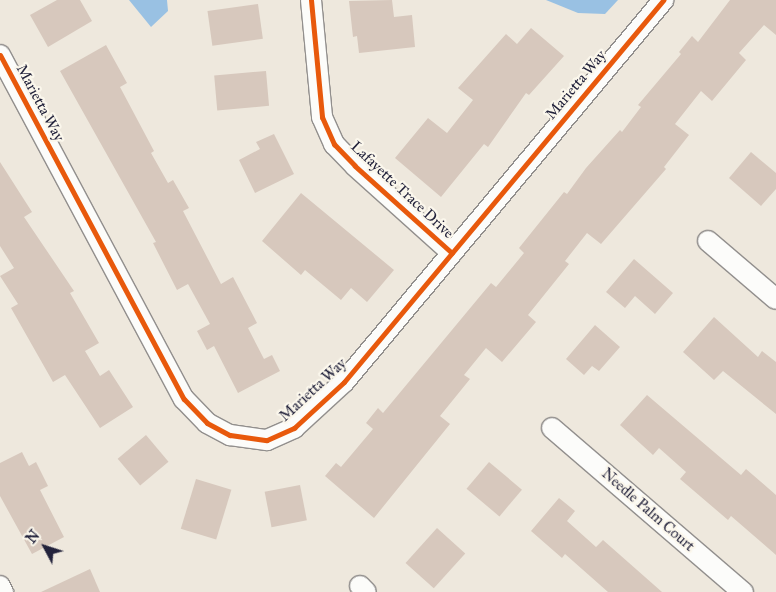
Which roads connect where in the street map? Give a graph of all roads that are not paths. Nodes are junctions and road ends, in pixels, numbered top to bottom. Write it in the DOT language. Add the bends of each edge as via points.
graph roads {
  1 [pos="311,0"];
  2 [pos="664,0"];
  3 [pos="0,55"];
  4 [pos="708,241"];
  5 [pos="452,253"];
  6 [pos="776,299"];
  7 [pos="552,428"];
  8 [pos="0,586"];
  9 [pos="3,592"];
  10 [pos="743,592"];
  1 -- 5 [label="street, Lafayette Trace Drive" via="322,117 334,144"];
  2 -- 5 [label="street, Marietta Way"];
  3 -- 5 [label="street, Marietta Way" via="184,398 207,422 230,435 267,440 294,428 344,382"];
  4 -- 6 [label="street"];
  7 -- 10 [label="street, Needle Palm Court"];
  8 -- 9 [label="street"];
}
